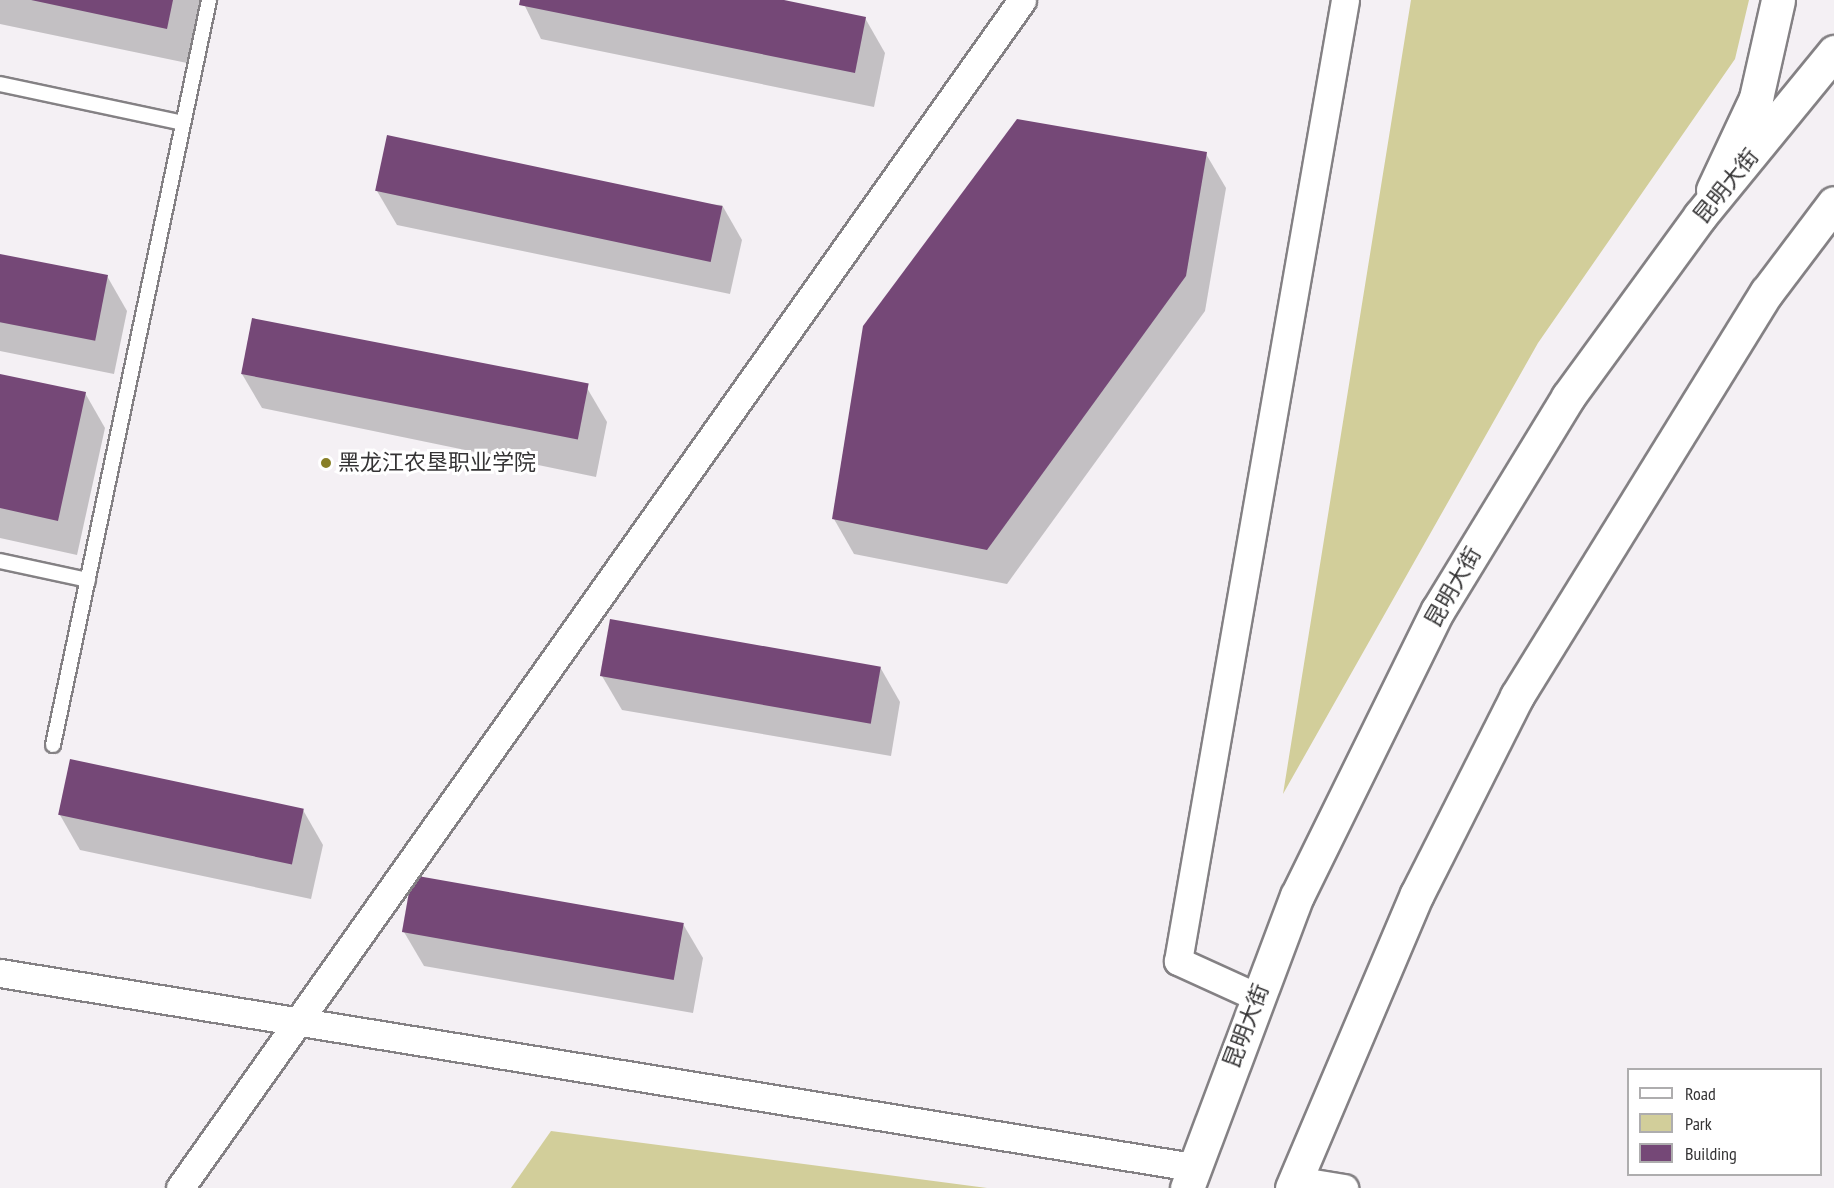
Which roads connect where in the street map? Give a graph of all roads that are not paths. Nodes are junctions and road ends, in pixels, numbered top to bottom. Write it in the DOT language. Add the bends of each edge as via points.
graph roads {
  1 [pos="209,0"];
  2 [pos="1022,0"];
  3 [pos="1346,0"];
  4 [pos="1778,0"];
  5 [pos="1834,52"];
  6 [pos="0,84"];
  7 [pos="183,123"];
  8 [pos="1834,203"];
  9 [pos="1700,216"];
  10 [pos="0,561"];
  11 [pos="88,580"];
  12 [pos="53,745"];
  13 [pos="0,973"];
  14 [pos="1257,997"];
  15 [pos="294,1020"];
  16 [pos="1190,1178"];
  17 [pos="1293,1184"];
  18 [pos="180,1188"];
  19 [pos="1344,1188"];
  1 -- 7 [label="lane"];
  2 -- 15 [label="street"];
  3 -- 14 [label="street" via="1178,961"];
  4 -- 9 [label="main road" via="1756,98"];
  5 -- 9 [label="main road, 昆明大街"];
  6 -- 7 [label="lane"];
  7 -- 11 [label="lane"];
  8 -- 17 [label="main road" via="1767,291 1517,696 1417,894"];
  9 -- 14 [label="main road, 昆明大街" via="1568,397 1438,610 1297,896"];
  10 -- 11 [label="lane"];
  11 -- 12 [label="lane"];
  13 -- 15 [label="street"];
  14 -- 16 [label="main road, 昆明大街"];
  15 -- 16 [label="street"];
  15 -- 18 [label="street"];
  17 -- 19 [label="street"];
}
